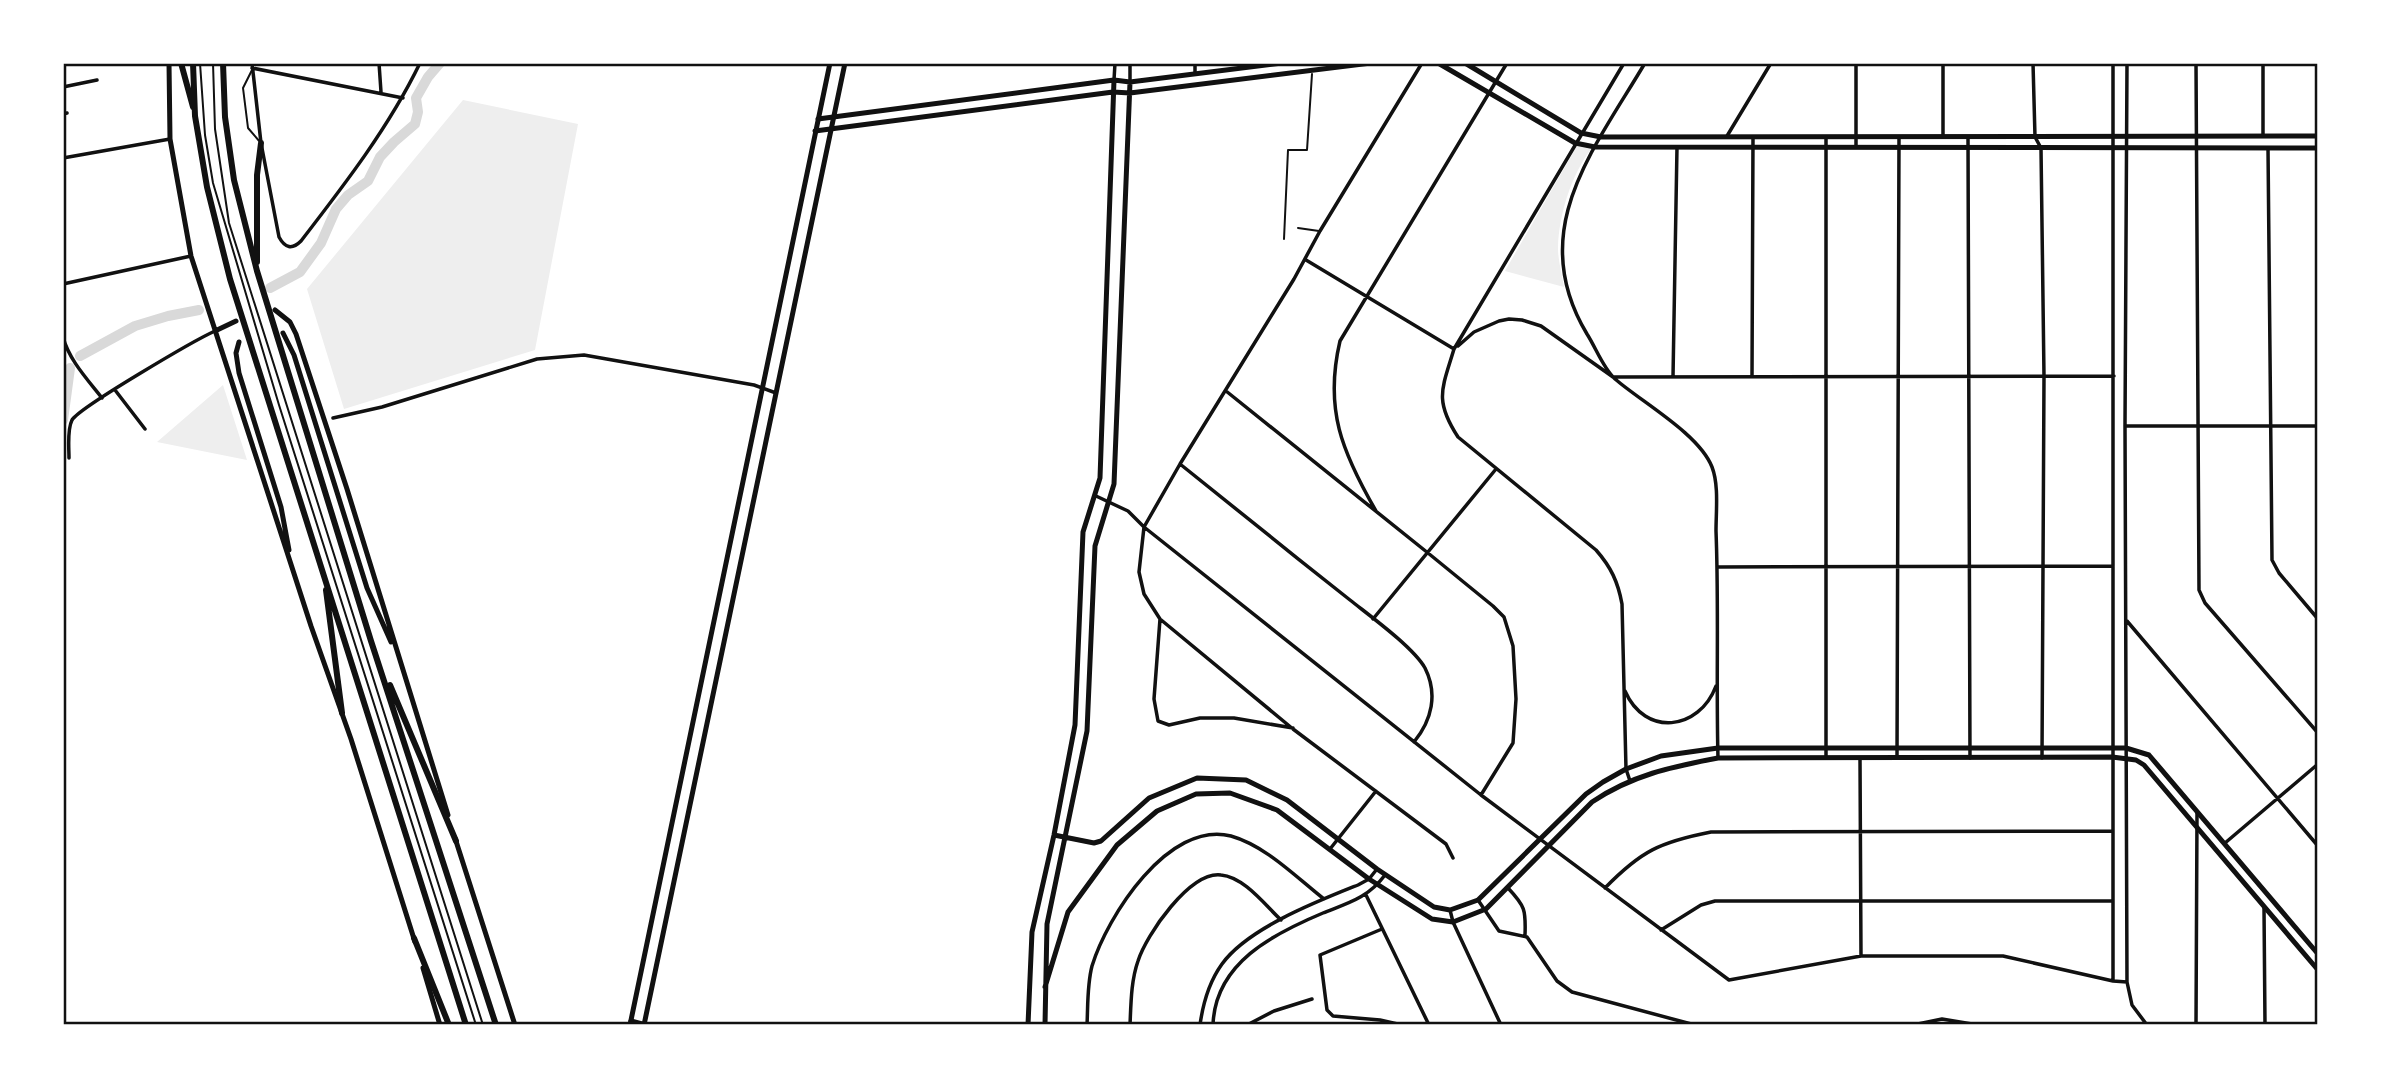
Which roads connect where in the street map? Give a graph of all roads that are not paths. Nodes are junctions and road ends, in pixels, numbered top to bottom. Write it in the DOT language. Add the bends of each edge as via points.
graph roads {
  1 [pos="169,63"];
  2 [pos="181,63"];
  3 [pos="193,63"];
  4 [pos="200,63"];
  5 [pos="213,63"];
  6 [pos="223,63"];
  7 [pos="379,63"];
  8 [pos="420,63"];
  9 [pos="831,63"];
  10 [pos="845,63"];
  11 [pos="1115,63"];
  12 [pos="1130,63"];
  13 [pos="1195,63"];
  14 [pos="1282,63"];
  15 [pos="1371,63"];
  16 [pos="1422,63"];
  17 [pos="1438,63"];
  18 [pos="1465,63"];
  19 [pos="1507,63"];
  20 [pos="1624,63"];
  21 [pos="1645,63"];
  22 [pos="1771,63"];
  23 [pos="1856,63"];
  24 [pos="1943,63"];
  25 [pos="2033,63"];
  26 [pos="2113,63"];
  27 [pos="2127,63"];
  28 [pos="2196,63"];
  29 [pos="2263,63"];
  30 [pos="1261,64"];
  31 [pos="252,66"];
  32 [pos="1313,70"];
  33 [pos="1195,74"];
  34 [pos="1261,77"];
  35 [pos="97,79"];
  36 [pos="1114,80"];
  37 [pos="1130,82"];
  38 [pos="1496,82"];
  39 [pos="63,87"];
  40 [pos="1113,92"];
  41 [pos="1489,92"];
  42 [pos="381,93"];
  43 [pos="1130,93"];
  44 [pos="403,98"];
  45 [pos="195,116"];
  46 [pos="834,117"];
  47 [pos="818,119"];
  48 [pos="831,128"];
  49 [pos="816,131"];
  50 [pos="1581,133"];
  51 [pos="1601,136"];
  52 [pos="2196,136"];
  53 [pos="2318,136"];
  54 [pos="1727,137"];
  55 [pos="1753,137"];
  56 [pos="1826,137"];
  57 [pos="1857,137"];
  58 [pos="1899,137"];
  59 [pos="1943,137"];
  60 [pos="1968,137"];
  61 [pos="2035,137"];
  62 [pos="2113,137"];
  63 [pos="2128,137"];
  64 [pos="2263,137"];
  65 [pos="170,139"];
  66 [pos="261,142"];
  67 [pos="1575,143"];
  68 [pos="1595,147"];
  69 [pos="1677,147"];
  70 [pos="1753,147"];
  71 [pos="1826,147"];
  72 [pos="1856,147"];
  73 [pos="1899,147"];
  74 [pos="1968,147"];
  75 [pos="2128,147"];
  76 [pos="2041,148"];
  77 [pos="2113,148"];
  78 [pos="2197,148"];
  79 [pos="2268,148"];
  80 [pos="2318,148"];
  81 [pos="63,158"];
  82 [pos="1298,228"];
  83 [pos="1320,231"];
  84 [pos="1284,239"];
  85 [pos="191,256"];
  86 [pos="1306,259"];
  87 [pos="257,271"];
  88 [pos="63,284"];
  89 [pos="1367,296"];
  90 [pos="275,310"];
  91 [pos="236,321"];
  92 [pos="215,331"];
  93 [pos="283,333"];
  94 [pos="63,337"];
  95 [pos="239,342"];
  96 [pos="1454,349"];
  97 [pos="2044,376"];
  98 [pos="2114,376"];
  99 [pos="1613,377"];
  100 [pos="1673,377"];
  101 [pos="1752,377"];
  102 [pos="1826,377"];
  103 [pos="1898,377"];
  104 [pos="1969,377"];
  105 [pos="763,388"];
  106 [pos="115,390"];
  107 [pos="1226,390"];
  108 [pos="776,393"];
  109 [pos="102,398"];
  110 [pos="333,418"];
  111 [pos="2125,426"];
  112 [pos="2198,426"];
  113 [pos="2270,426"];
  114 [pos="2318,426"];
  115 [pos="145,429"];
  116 [pos="69,458"];
  117 [pos="1180,464"];
  118 [pos="1496,469"];
  119 [pos="1096,496"];
  120 [pos="1109,502"];
  121 [pos="1377,513"];
  122 [pos="1144,527"];
  123 [pos="1428,553"];
  124 [pos="1897,566"];
  125 [pos="1970,566"];
  126 [pos="2043,566"];
  127 [pos="2113,566"];
  128 [pos="1718,567"];
  129 [pos="1826,567"];
  130 [pos="293,570"];
  131 [pos="324,574"];
  132 [pos="1160,619"];
  133 [pos="1373,619"];
  134 [pos="2318,619"];
  135 [pos="2126,620"];
  136 [pos="371,641"];
  137 [pos="402,667"];
  138 [pos="1717,683"];
  139 [pos="1625,690"];
  140 [pos="342,713"];
  141 [pos="1293,729"];
  142 [pos="2318,733"];
  143 [pos="1414,742"];
  144 [pos="1896,747"];
  145 [pos="1970,747"];
  146 [pos="2042,747"];
  147 [pos="1718,748"];
  148 [pos="1826,748"];
  149 [pos="2112,748"];
  150 [pos="2126,748"];
  151 [pos="2112,757"];
  152 [pos="1718,758"];
  153 [pos="1826,758"];
  154 [pos="1860,758"];
  155 [pos="1897,758"];
  156 [pos="1970,758"];
  157 [pos="2042,758"];
  158 [pos="2126,759"];
  159 [pos="2318,764"];
  160 [pos="1626,769"];
  161 [pos="1630,781"];
  162 [pos="1376,791"];
  163 [pos="1481,795"];
  164 [pos="2277,799"];
  165 [pos="2197,811"];
  166 [pos="2197,828"];
  167 [pos="2112,831"];
  168 [pos="1860,832"];
  169 [pos="1054,835"];
  170 [pos="1066,838"];
  171 [pos="1338,839"];
  172 [pos="1539,839"];
  173 [pos="456,841"];
  174 [pos="2224,844"];
  175 [pos="1548,846"];
  176 [pos="2318,846"];
  177 [pos="1330,849"];
  178 [pos="1453,858"];
  179 [pos="1377,869"];
  180 [pos="1385,875"];
  181 [pos="1369,879"];
  182 [pos="1378,885"];
  183 [pos="1507,887"];
  184 [pos="1605,888"];
  185 [pos="1366,895"];
  186 [pos="1324,899"];
  187 [pos="1478,900"];
  188 [pos="2112,901"];
  189 [pos="1860,902"];
  190 [pos="2264,907"];
  191 [pos="1486,909"];
  192 [pos="1450,910"];
  193 [pos="1281,920"];
  194 [pos="1453,922"];
  195 [pos="1382,929"];
  196 [pos="1661,930"];
  197 [pos="1257,935"];
  198 [pos="1525,935"];
  199 [pos="414,938"];
  200 [pos="1262,943"];
  201 [pos="2318,954"];
  202 [pos="1861,956"];
  203 [pos="2318,970"];
  204 [pos="2113,981"];
  205 [pos="2127,982"];
  206 [pos="1045,987"];
  207 [pos="1312,999"];
  208 [pos="631,1023"];
  209 [pos="440,1025"];
  210 [pos="449,1025"];
  211 [pos="466,1025"];
  212 [pos="476,1025"];
  213 [pos="483,1025"];
  214 [pos="496,1025"];
  215 [pos="515,1025"];
  216 [pos="644,1025"];
  217 [pos="1028,1025"];
  218 [pos="1045,1025"];
  219 [pos="1087,1025"];
  220 [pos="1130,1025"];
  221 [pos="1200,1025"];
  222 [pos="1213,1025"];
  223 [pos="1247,1025"];
  224 [pos="1402,1025"];
  225 [pos="1429,1025"];
  226 [pos="1501,1025"];
  227 [pos="1695,1025"];
  228 [pos="1913,1025"];
  229 [pos="1978,1025"];
  230 [pos="2147,1025"];
  231 [pos="2196,1025"];
  232 [pos="2265,1025"];
  1 -- 65 [label="street"];
  2 -- 45 [label="highway"];
  3 -- 45 [label="highway"];
  4 -- 212 [label="lane" via="212,183"];
  5 -- 213 [label="lane" via="215,129 229,223"];
  6 -- 87 [label="highway" via="234,180"];
  7 -- 42 [label="street"];
  8 -- 44 [label="street"];
  9 -- 47 [label="street"];
  10 -- 46 [label="street"];
  11 -- 36 [label="street"];
  12 -- 37 [label="street"];
  13 -- 33 [label="street"];
  14 -- 30 [label="street"];
  15 -- 32 [label="street"];
  16 -- 83 [label="street"];
  17 -- 41 [label="street"];
  18 -- 38 [label="street"];
  19 -- 38 [label="street"];
  20 -- 50 [label="street"];
  21 -- 51 [label="street"];
  22 -- 54 [label="street"];
  23 -- 57 [label="street"];
  24 -- 59 [label="street"];
  25 -- 61 [label="street"];
  26 -- 62 [label="street"];
  27 -- 63 [label="street"];
  28 -- 52 [label="street"];
  29 -- 64 [label="street"];
  30 -- 33 [label="street"];
  30 -- 34 [label="street"];
  31 -- 42 [label="street"];
  31 -- 66 [label="street"];
  31 -- 66 [label="lane" via="243,88 248,128"];
  32 -- 34 [label="street"];
  32 -- 84 [label="lane" via="1307,150 1288,150"];
  33 -- 37 [label="street"];
  34 -- 43 [label="street"];
  35 -- 39 [label="street"];
  36 -- 37 [label="street"];
  36 -- 40 [label="street"];
  36 -- 46 [label="street"];
  37 -- 43 [label="street"];
  38 -- 41 [label="street"];
  38 -- 50 [label="street"];
  40 -- 43 [label="street"];
  40 -- 48 [label="street"];
  40 -- 119 [label="street"];
  41 -- 67 [label="street"];
  41 -- 89 [label="street"];
  42 -- 44 [label="street"];
  43 -- 120 [label="street" via="1114,484"];
  44 -- 66 [label="street" via="296,247 289,248 279,237"];
  45 -- 131 [label="highway" via="230,279"];
  46 -- 47 [label="street"];
  46 -- 48 [label="street"];
  47 -- 49 [label="street"];
  48 -- 49 [label="street"];
  48 -- 108 [label="street"];
  49 -- 105 [label="street"];
  50 -- 51 [label="street"];
  50 -- 67 [label="street"];
  51 -- 54 [label="street"];
  51 -- 68 [label="street"];
  52 -- 63 [label="street"];
  52 -- 64 [label="street"];
  52 -- 78 [label="street"];
  53 -- 64 [label="street"];
  54 -- 55 [label="street"];
  55 -- 56 [label="street"];
  55 -- 70 [label="street"];
  56 -- 57 [label="street"];
  56 -- 71 [label="street"];
  57 -- 58 [label="street"];
  57 -- 72 [label="street"];
  58 -- 59 [label="street"];
  58 -- 73 [label="street"];
  59 -- 60 [label="street"];
  60 -- 61 [label="street"];
  60 -- 74 [label="street"];
  61 -- 62 [label="street"];
  61 -- 76 [label="street"];
  62 -- 63 [label="street"];
  62 -- 77 [label="street"];
  63 -- 75 [label="street"];
  65 -- 81 [label="street"];
  65 -- 85 [label="street"];
  66 -- 87 [label="highway"];
  67 -- 68 [label="street"];
  67 -- 96 [label="street"];
  68 -- 69 [label="street"];
  68 -- 99 [label="street" via="1569,200 1563,257 1574,309"];
  69 -- 70 [label="street"];
  69 -- 100 [label="street"];
  70 -- 71 [label="street"];
  70 -- 101 [label="street"];
  71 -- 72 [label="street"];
  71 -- 102 [label="street"];
  72 -- 73 [label="street"];
  73 -- 74 [label="street"];
  73 -- 103 [label="street"];
  74 -- 76 [label="street"];
  74 -- 104 [label="street"];
  75 -- 77 [label="street"];
  75 -- 78 [label="street"];
  75 -- 111 [label="street"];
  76 -- 77 [label="street"];
  76 -- 97 [label="street"];
  77 -- 98 [label="street"];
  78 -- 79 [label="street"];
  78 -- 112 [label="street"];
  79 -- 80 [label="street"];
  79 -- 113 [label="street"];
  82 -- 83 [label="lane"];
  83 -- 86 [label="street"];
  85 -- 88 [label="street"];
  85 -- 92 [label="street"];
  86 -- 89 [label="street"];
  86 -- 107 [label="street"];
  87 -- 136 [label="highway"];
  89 -- 96 [label="street"];
  89 -- 121 [label="street" via="1340,341 1332,386 1343,448"];
  90 -- 137 [label="street" via="296,334"];
  91 -- 92 [label="street"];
  92 -- 106 [label="street"];
  92 -- 130 [label="street"];
  93 -- 137 [label="street" via="368,588"];
  94 -- 109 [label="street"];
  95 -- 130 [label="street" via="239,373 281,507"];
  96 -- 99 [label="street" via="1491,324 1522,320 1541,326"];
  96 -- 118 [label="street" via="1442,390 1445,415 1458,437"];
  97 -- 98 [label="street"];
  97 -- 104 [label="street"];
  97 -- 126 [label="street"];
  98 -- 127 [label="street"];
  99 -- 100 [label="street"];
  99 -- 128 [label="street" via="1695,442 1708,459 1714,474"];
  100 -- 101 [label="street"];
  101 -- 102 [label="street"];
  102 -- 103 [label="street"];
  102 -- 129 [label="street"];
  103 -- 104 [label="street"];
  103 -- 124 [label="street"];
  104 -- 125 [label="street"];
  105 -- 108 [label="street"];
  105 -- 110 [label="street" via="584,355 537,359"];
  105 -- 208 [label="street"];
  106 -- 109 [label="street"];
  106 -- 115 [label="street"];
  107 -- 117 [label="street"];
  107 -- 121 [label="street"];
  108 -- 216 [label="street"];
  109 -- 116 [label="street" via="73,418"];
  111 -- 112 [label="street"];
  111 -- 135 [label="street"];
  112 -- 113 [label="street"];
  112 -- 142 [label="street" via="2200,595"];
  113 -- 114 [label="street"];
  113 -- 134 [label="street" via="2272,560"];
  117 -- 122 [label="street"];
  117 -- 133 [label="street"];
  118 -- 123 [label="street"];
  118 -- 139 [label="street" via="1609,565 1622,604"];
  119 -- 120 [label="street"];
  119 -- 169 [label="street" via="1083,532 1075,725"];
  120 -- 122 [label="street" via="1128,511"];
  120 -- 170 [label="street" via="1095,546 1087,731"];
  121 -- 123 [label="street"];
  122 -- 132 [label="street" via="1140,583"];
  122 -- 143 [label="street"];
  123 -- 133 [label="street"];
  123 -- 163 [label="street" via="1504,617 1514,646 1513,743"];
  124 -- 125 [label="street"];
  124 -- 129 [label="street"];
  124 -- 144 [label="street"];
  125 -- 126 [label="street"];
  125 -- 145 [label="street"];
  126 -- 127 [label="street"];
  126 -- 146 [label="street"];
  127 -- 149 [label="street"];
  128 -- 129 [label="street"];
  128 -- 138 [label="street"];
  129 -- 148 [label="street"];
  130 -- 140 [label="street"];
  131 -- 140 [label="highway"];
  131 -- 211 [label="highway"];
  132 -- 141 [label="street"];
  132 -- 141 [label="street" via="1154,699 1158,720 1169,725 1200,718 1234,718"];
  133 -- 143 [label="street" via="1418,658 1430,682 1431,712"];
  135 -- 150 [label="street"];
  135 -- 164 [label="street"];
  136 -- 173 [label="highway"];
  136 -- 214 [label="highway"];
  137 -- 173 [label="street"];
  138 -- 139 [label="street" via="1700,711 1675,723 1649,718 1631,704"];
  138 -- 147 [label="street"];
  139 -- 160 [label="street"];
  140 -- 199 [label="street"];
  141 -- 162 [label="street"];
  143 -- 163 [label="street"];
  144 -- 145 [label="street"];
  144 -- 148 [label="street"];
  144 -- 155 [label="street"];
  145 -- 146 [label="street"];
  145 -- 156 [label="street"];
  146 -- 149 [label="street"];
  146 -- 157 [label="street"];
  147 -- 148 [label="street"];
  147 -- 152 [label="street"];
  147 -- 160 [label="street" via="1661,756"];
  148 -- 153 [label="street"];
  149 -- 150 [label="street"];
  149 -- 151 [label="street"];
  150 -- 158 [label="street"];
  150 -- 165 [label="street" via="2149,755"];
  151 -- 157 [label="street"];
  151 -- 158 [label="street"];
  151 -- 167 [label="street"];
  152 -- 153 [label="street"];
  152 -- 161 [label="street" via="1662,768"];
  153 -- 154 [label="street"];
  154 -- 155 [label="street"];
  154 -- 168 [label="street"];
  155 -- 156 [label="street"];
  156 -- 157 [label="street"];
  158 -- 166 [label="street" via="2144,765"];
  158 -- 205 [label="street"];
  159 -- 164 [label="street"];
  160 -- 161 [label="street"];
  160 -- 172 [label="street" via="1586,794"];
  161 -- 175 [label="street" via="1592,802"];
  162 -- 171 [label="street"];
  162 -- 178 [label="street" via="1446,844"];
  163 -- 172 [label="street"];
  164 -- 174 [label="street"];
  164 -- 176 [label="street"];
  165 -- 166 [label="street"];
  165 -- 174 [label="street"];
  166 -- 190 [label="street"];
  166 -- 231 [label="street"];
  167 -- 168 [label="street"];
  167 -- 188 [label="street"];
  168 -- 184 [label="street" via="1711,832 1680,838 1637,858"];
  168 -- 189 [label="street"];
  169 -- 170 [label="street"];
  169 -- 217 [label="street" via="1032,932"];
  170 -- 171 [label="street" via="1094,844 1101,841 1149,798 1197,778 1246,780 1287,800"];
  170 -- 206 [label="street" via="1047,924"];
  171 -- 177 [label="street"];
  171 -- 179 [label="street"];
  172 -- 175 [label="street"];
  172 -- 187 [label="street"];
  173 -- 215 [label="street"];
  174 -- 201 [label="street"];
  175 -- 183 [label="street"];
  175 -- 184 [label="street"];
  177 -- 181 [label="street"];
  177 -- 206 [label="street" via="1277,810 1230,793 1196,794 1157,811 1117,845 1068,912"];
  179 -- 180 [label="street"];
  179 -- 181 [label="street"];
  180 -- 182 [label="street"];
  180 -- 192 [label="street" via="1434,907"];
  181 -- 182 [label="street"];
  181 -- 186 [label="street"];
  182 -- 185 [label="street"];
  182 -- 194 [label="street" via="1432,919"];
  183 -- 191 [label="street"];
  183 -- 198 [label="street" via="1526,912"];
  184 -- 196 [label="street"];
  185 -- 195 [label="street"];
  185 -- 200 [label="street"];
  186 -- 193 [label="street"];
  186 -- 219 [label="street" via="1272,858 1231,837 1203,836 1184,844 1151,868 1109,925 1091,969"];
  187 -- 191 [label="street"];
  187 -- 192 [label="street"];
  188 -- 189 [label="street"];
  188 -- 204 [label="street"];
  189 -- 196 [label="street" via="1715,901"];
  189 -- 202 [label="street"];
  190 -- 203 [label="street"];
  190 -- 232 [label="street"];
  191 -- 194 [label="street"];
  191 -- 198 [label="street" via="1499,931"];
  192 -- 194 [label="street"];
  193 -- 197 [label="street"];
  193 -- 220 [label="street" via="1233,879 1220,874 1190,888 1149,937 1139,958"];
  194 -- 226 [label="street"];
  195 -- 224 [label="street" via="1320,955 1327,1010 1333,1016"];
  195 -- 225 [label="street"];
  196 -- 202 [label="street" via="1729,980"];
  197 -- 200 [label="street"];
  197 -- 221 [label="street" via="1223,962 1203,1006"];
  198 -- 227 [label="street" via="1557,981 1572,992"];
  199 -- 209 [label="street"];
  199 -- 210 [label="highway"];
  200 -- 222 [label="street" via="1244,957 1221,990"];
  202 -- 204 [label="street" via="2003,956"];
  204 -- 205 [label="street"];
  205 -- 230 [label="street" via="2132,1005"];
  206 -- 218 [label="street"];
  207 -- 223 [label="street"];
  208 -- 216 [label="street"];
  228 -- 229 [label="street" via="1942,1019"];
}
